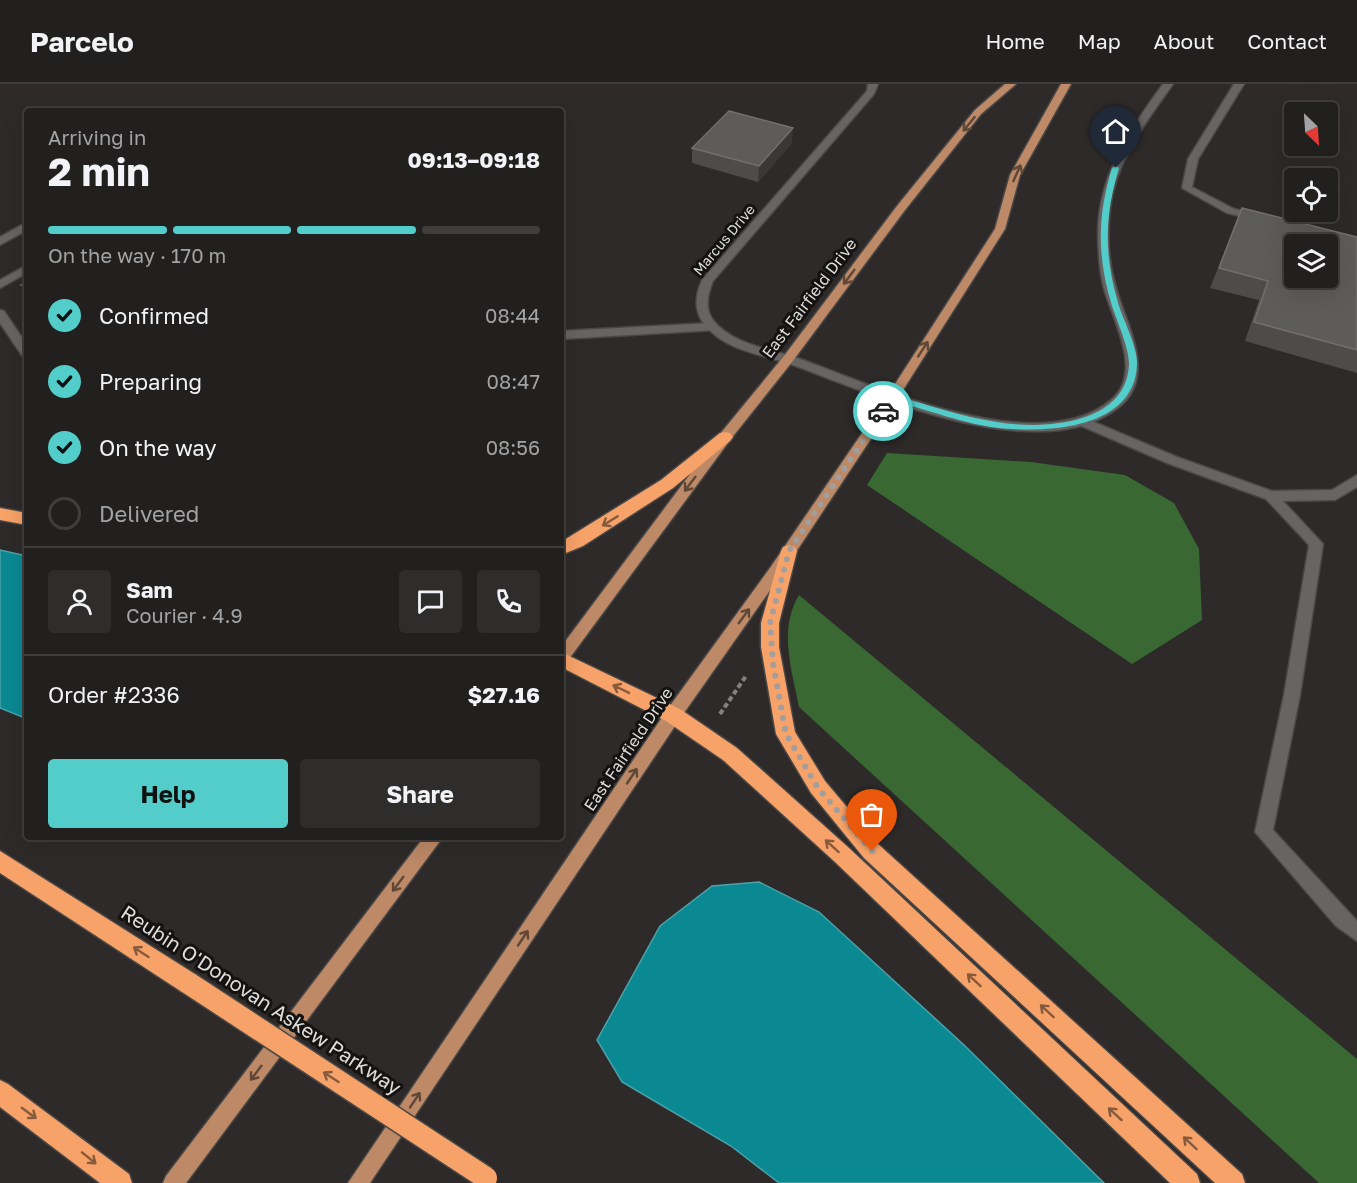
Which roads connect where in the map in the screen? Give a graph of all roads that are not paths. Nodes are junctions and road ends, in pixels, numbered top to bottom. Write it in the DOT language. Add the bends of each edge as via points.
graph roads {
  1 [pos="873,84"];
  2 [pos="1011,84"];
  3 [pos="1066,84"];
  4 [pos="1167,84"];
  5 [pos="1239,84"];
  6 [pos="1264,218"];
  7 [pos="24,227"];
  8 [pos="0,242"];
  9 [pos="24,270"];
  10 [pos="0,285"];
  11 [pos="0,314"];
  12 [pos="712,327"];
  13 [pos="564,334"];
  14 [pos="24,350"];
  15 [pos="788,359"];
  16 [pos="892,398"];
  17 [pos="1082,421"];
  18 [pos="725,437"];
  19 [pos="1357,480"];
  20 [pos="1271,496"];
  21 [pos="0,514"];
  22 [pos="24,518"];
  23 [pos="564,548"];
  24 [pos="789,551"];
  25 [pos="564,655"];
  26 [pos="564,660"];
  27 [pos="673,715"];
  28 [pos="432,840"];
  29 [pos="0,861"];
  30 [pos="1357,932"];
  31 [pos="0,1092"];
  32 [pos="489,1180"];
  33 [pos="120,1183"];
  34 [pos="173,1183"];
  35 [pos="358,1183"];
  36 [pos="1188,1183"];
  37 [pos="1233,1183"];
  1 -- 12 [label="street, Marcus Drive" via="871,92 708,280 700,306"];
  2 -- 15 [label="main road, East Fairfield Drive, one-way" via="978,112"];
  16 -- 3 [label="main road, East Fairfield Drive, one-way" via="1000,228 1015,175"];
  4 -- 17 [label="street" via="1137,128 1116,168 1106,199 1108,283 1133,361 1132,378 1117,403"];
  5 -- 6 [label="street" via="1193,159 1187,188 1231,211"];
  7 -- 8 [label="street"];
  9 -- 10 [label="street"];
  11 -- 14 [label="street"];
  12 -- 13 [label="street"];
  12 -- 15 [label="street" via="747,347"];
  15 -- 16 [label="street"];
  15 -- 18 [label="main road, East Fairfield Drive"];
  16 -- 17 [label="street" via="1017,428"];
  16 -- 24 [label="main road, East Fairfield Drive"];
  17 -- 20 [label="street" via="1172,460"];
  18 -- 23 [label="highway, one-way" via="667,484"];
  18 -- 25 [label="main road, East Fairfield Drive, one-way"];
  19 -- 20 [label="street" via="1335,495"];
  20 -- 30 [label="street" via="1316,544 1292,695 1264,832"];
  21 -- 22 [label="highway"];
  27 -- 24 [label="main road, East Fairfield Drive, one-way"];
  37 -- 24 [label="highway, one-way" via="872,851 818,788 786,734 770,647 770,623"];
  27 -- 26 [label="highway, one-way"];
  35 -- 27 [label="main road, East Fairfield Drive, one-way"];
  36 -- 27 [label="highway, one-way" via="730,754"];
  28 -- 34 [label="main road, one-way"];
  32 -- 29 [label="highway, Reubin O'Donovan Askew Parkway, one-way, bridge"];
  31 -- 33 [label="highway, one-way"];
}
